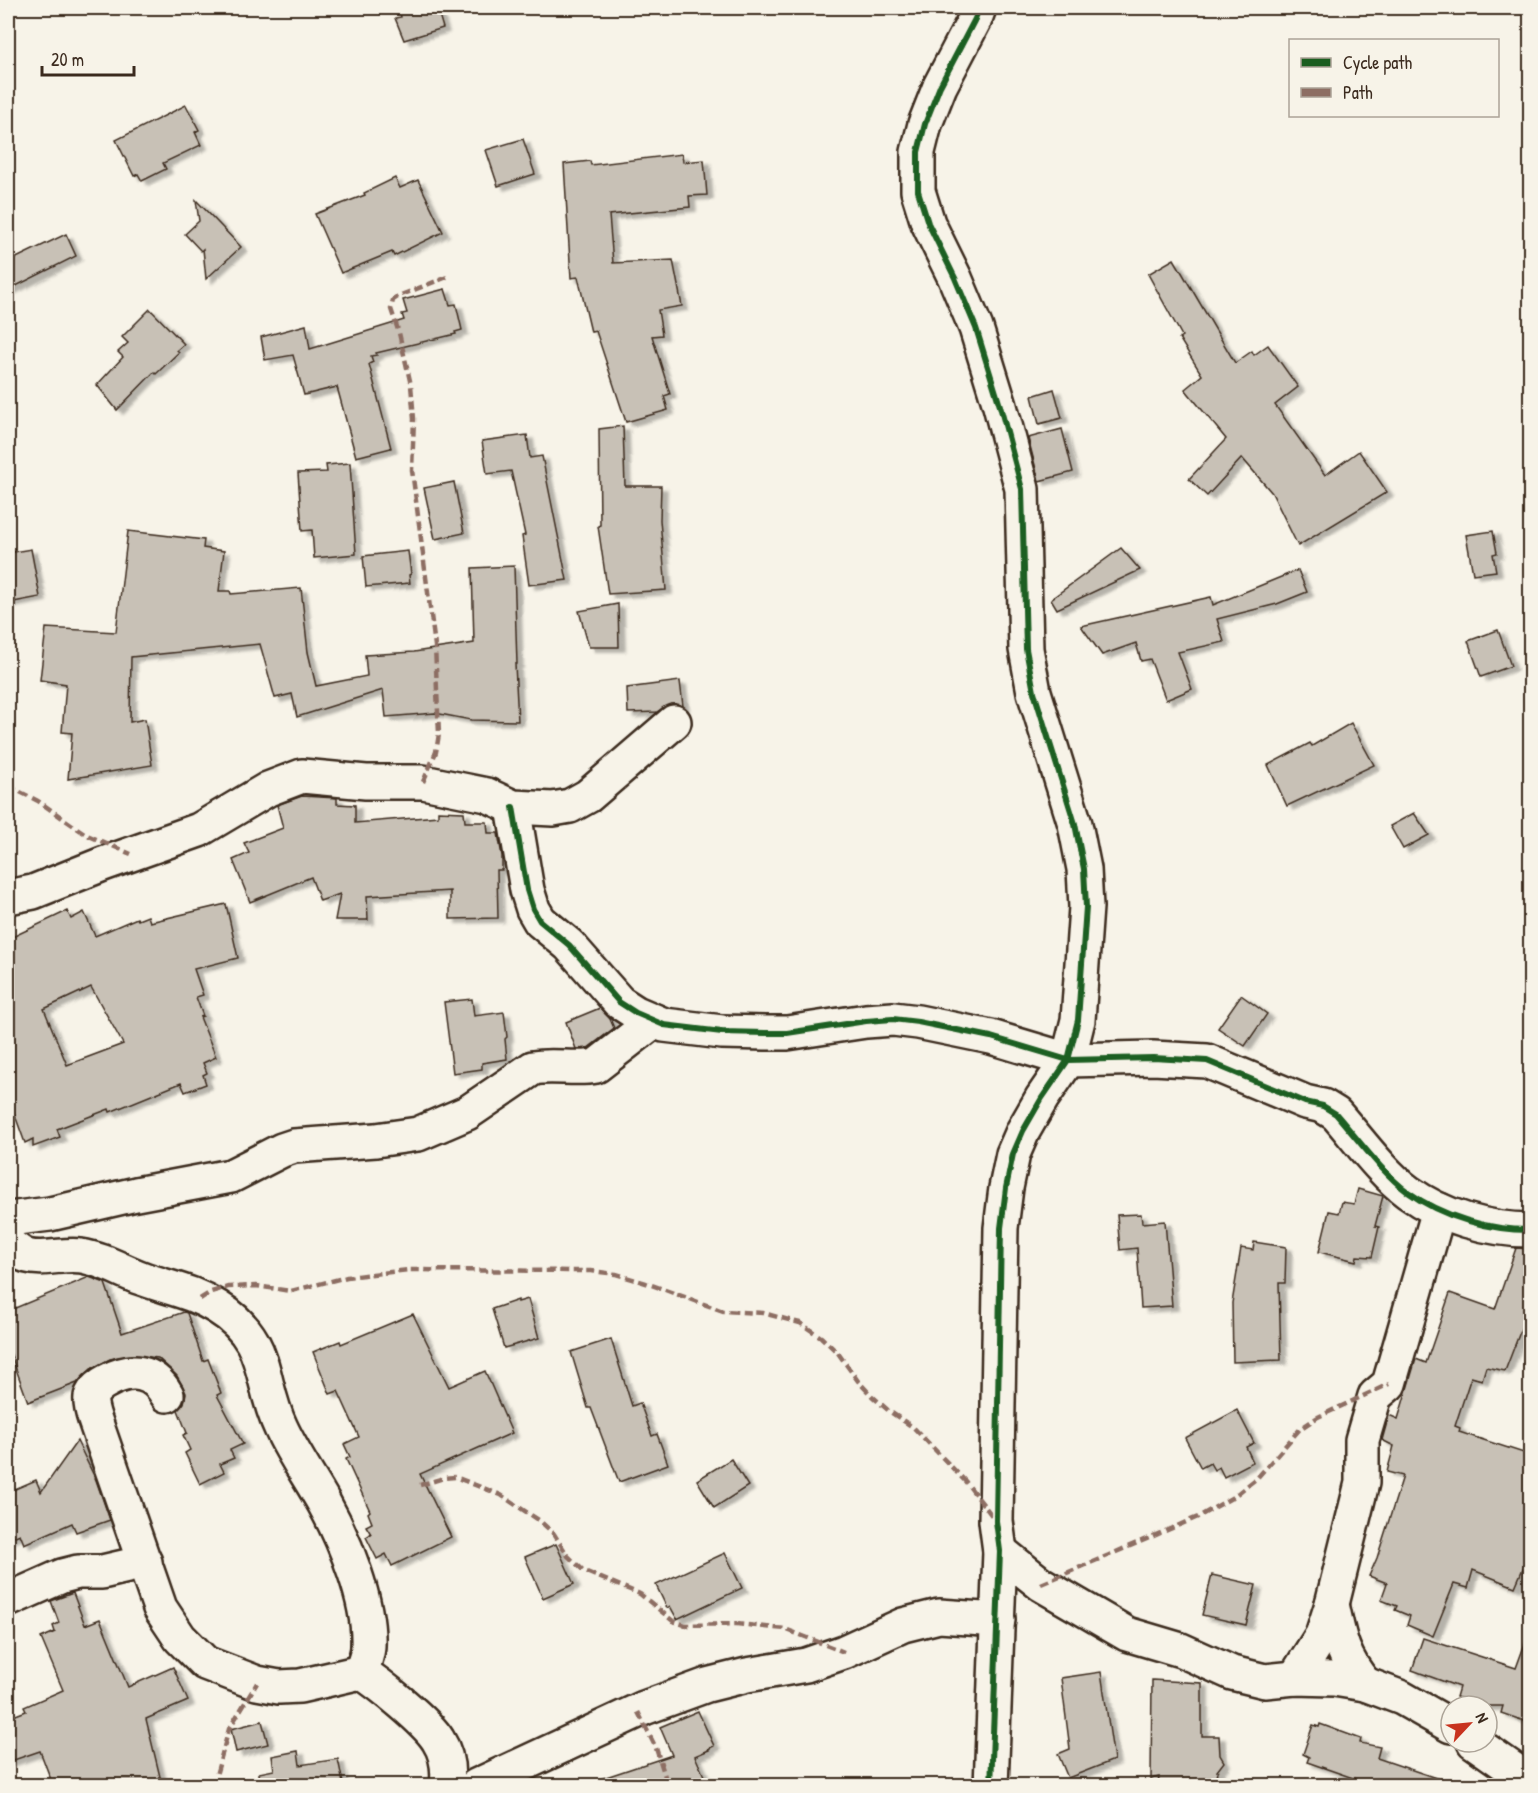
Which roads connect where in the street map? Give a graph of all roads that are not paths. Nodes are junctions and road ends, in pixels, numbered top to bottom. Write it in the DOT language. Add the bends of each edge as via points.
graph roads {
  1 [pos="979,8"];
  2 [pos="674,722"];
  3 [pos="513,807"];
  4 [pos="8,897"];
  5 [pos="654,1021"];
  6 [pos="1068,1060"];
  7 [pos="1439,1210"];
  8 [pos="8,1219"];
  9 [pos="1530,1230"];
  10 [pos="8,1244"];
  11 [pos="167,1395"];
  12 [pos="1000,1551"];
  13 [pos="145,1562"];
  14 [pos="8,1600"];
  15 [pos="1332,1604"];
  16 [pos="998,1620"];
  17 [pos="361,1672"];
  18 [pos="1295,1678"];
  19 [pos="1365,1684"];
  20 [pos="1439,1719"];
  21 [pos="1491,1754"];
  22 [pos="1530,1781"];
  23 [pos="447,1785"];
  24 [pos="477,1785"];
  25 [pos="991,1785"];
  1 -- 6 [label="street" via="925,123 918,152 918,191 928,223 976,328 1022,489 1026,648 1034,692 1075,825 1084,869 1086,907 1078,1020"];
  2 -- 3 [label="street" via="588,796 570,806"];
  3 -- 4 [label="street" via="487,795 423,782 302,776 268,789 199,831 33,892"];
  3 -- 5 [label="street" via="527,890 540,921 568,945 619,1002"];
  5 -- 6 [label="street" via="671,1027 787,1033 893,1019 991,1037"];
  5 -- 8 [label="street" via="596,1066 533,1068 466,1113 418,1134 294,1146 231,1176 50,1214"];
  6 -- 7 [label="street" via="1207,1060 1323,1106 1336,1114 1407,1192"];
  6 -- 12 [label="street" via="1023,1131 1013,1154 1006,1188 1001,1228 996,1521"];
  7 -- 9 [label="street" via="1484,1225"];
  7 -- 15 [label="street" via="1389,1384 1375,1396 1362,1440 1362,1483"];
  10 -- 17 [label="street" via="26,1256 80,1255 183,1290 216,1306 244,1330 261,1357 279,1423 291,1450 325,1505 358,1584 368,1646"];
  11 -- 13 [label="street" via="162,1385 138,1372 104,1382 91,1398 95,1420"];
  12 -- 16 [label="street"];
  12 -- 18 [label="street" via="1041,1584 1127,1634 1181,1650 1233,1673 1265,1681"];
  13 -- 14 [label="street" via="62,1576"];
  13 -- 17 [label="street" via="165,1617 205,1663 257,1683 279,1686 300,1686"];
  15 -- 18 [label="street" via="1322,1635"];
  15 -- 19 [label="street" via="1340,1644 1352,1669"];
  16 -- 24 [label="street" via="939,1616 903,1625 806,1665 707,1685 666,1699"];
  16 -- 25 [label="street"];
  17 -- 23 [label="street" via="438,1740 446,1756"];
  18 -- 19 [label="street"];
  19 -- 20 [label="street" via="1402,1698"];
  21 -- 22 [label="street"];
}
